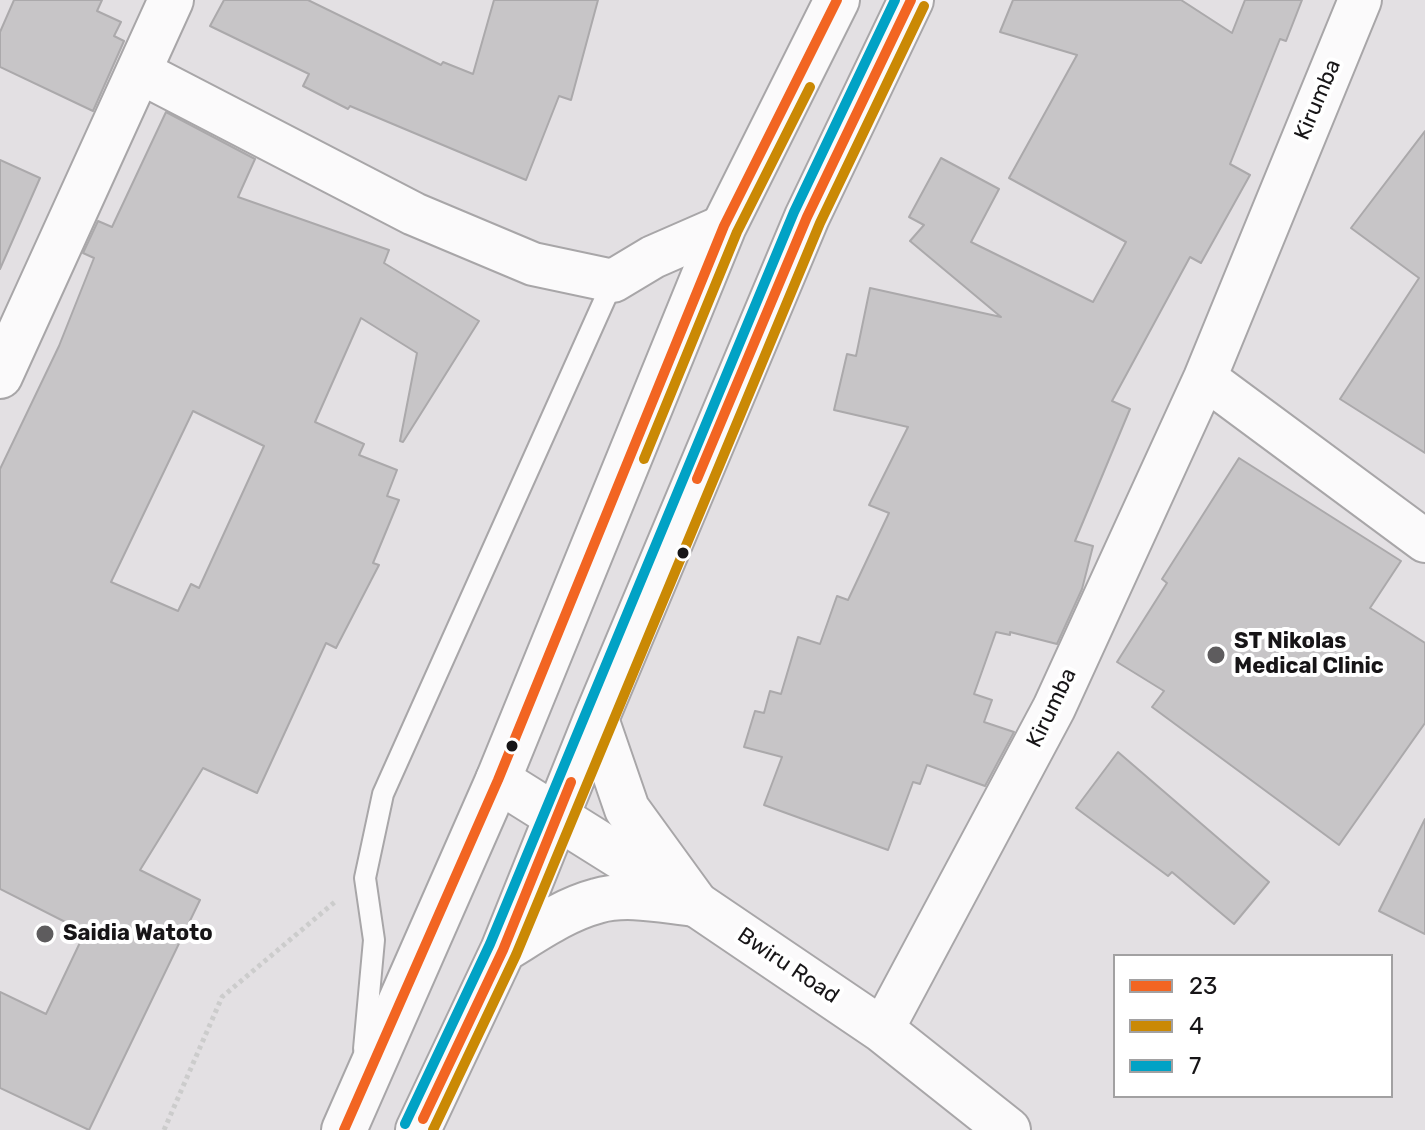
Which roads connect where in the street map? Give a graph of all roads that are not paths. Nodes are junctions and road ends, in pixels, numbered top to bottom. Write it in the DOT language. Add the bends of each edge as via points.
graph roads {
  1 [pos="171,0"];
  2 [pos="837,0"];
  3 [pos="911,0"];
  4 [pos="1360,0"];
  5 [pos="140,72"];
  6 [pos="724,226"];
  7 [pos="613,281"];
  8 [pos="0,376"];
  9 [pos="1205,378"];
  10 [pos="1425,541"];
  11 [pos="596,719"];
  12 [pos="498,780"];
  13 [pos="557,816"];
  14 [pos="696,904"];
  15 [pos="503,950"];
  16 [pos="882,1030"];
  17 [pos="352,1111"];
  18 [pos="418,1130"];
  19 [pos="1008,1130"];
  1 -- 5 [label="main road"];
  2 -- 6 [label="main road"];
  3 -- 11 [label="main road" via="807,217"];
  4 -- 9 [label="street, Kirumba"];
  5 -- 7 [label="street" via="414,214 533,264"];
  5 -- 8 [label="main road"];
  6 -- 7 [label="street"];
  6 -- 12 [label="main road"];
  7 -- 17 [label="lane" via="383,794 365,878 374,940"];
  9 -- 10 [label="street"];
  9 -- 16 [label="street, Kirumba" via="1054,708"];
  11 -- 13 [label="main road"];
  11 -- 14 [label="main road" via="627,809"];
  12 -- 13 [label="main road, Bwiru Road"];
  12 -- 17 [label="main road"];
  13 -- 14 [label="main road, Bwiru Road"];
  13 -- 15 [label="main road"];
  14 -- 15 [label="main road" via="599,900 559,916"];
  14 -- 16 [label="main road, Bwiru Road"];
  15 -- 18 [label="main road"];
  16 -- 19 [label="main road, Bwiru Road"];
}
